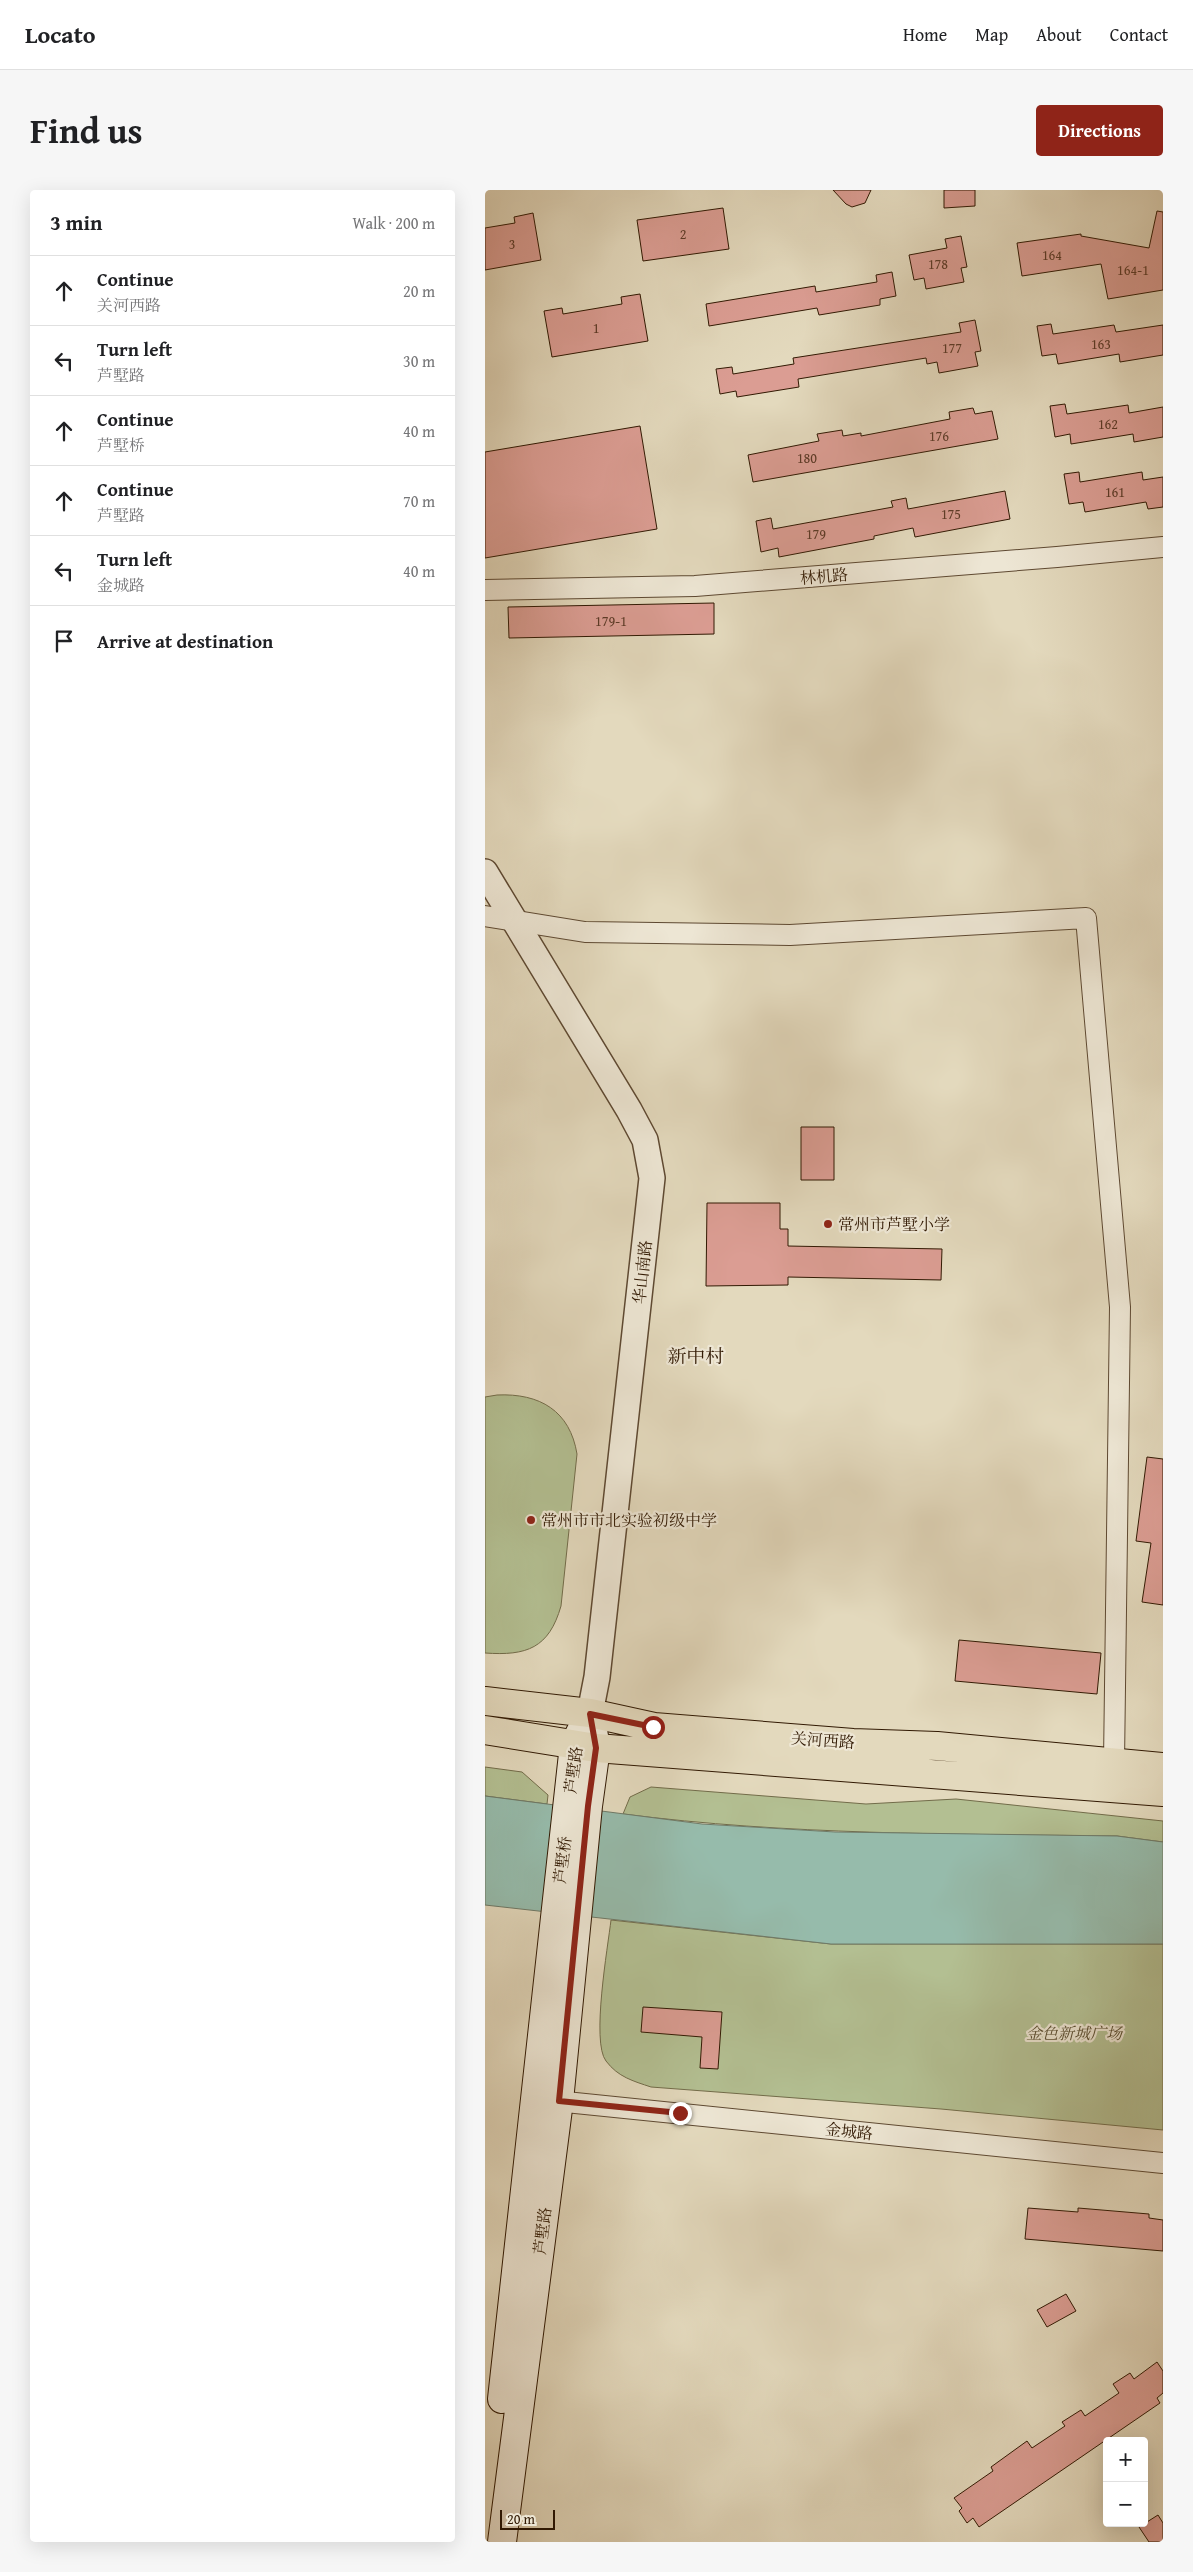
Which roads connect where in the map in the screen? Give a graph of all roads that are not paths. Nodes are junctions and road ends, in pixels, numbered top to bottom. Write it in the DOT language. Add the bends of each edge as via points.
graph roads {
  1 [pos="1163,547"];
  2 [pos="485,590"];
  3 [pos="485,872"];
  4 [pos="485,916"];
  5 [pos="515,920"];
  6 [pos="485,1701"];
  7 [pos="590,1714"];
  8 [pos="485,1730"];
  9 [pos="585,1746"];
  10 [pos="1114,1762"];
  11 [pos="1163,1767"];
  12 [pos="1163,1792"];
  13 [pos="578,1805"];
  14 [pos="566,1918"];
  15 [pos="547,2100"];
  16 [pos="1163,2162"];
  17 [pos="485,2527"];
  18 [pos="502,2542"];
  1 -- 2 [label="street, 林机路" via="695,586"];
  3 -- 5 [label="street, 华山南路"];
  4 -- 5 [label="street"];
  5 -- 7 [label="street, 华山南路" via="645,1140 652,1178 598,1668"];
  5 -- 10 [label="street" via="585,932 790,935 1086,918 1120,1307"];
  6 -- 7 [label="main road, 关河西路"];
  7 -- 9 [label="main road, 芦墅路"];
  7 -- 10 [label="main road, 关河西路" via="653,1727 853,1743 937,1746"];
  8 -- 9 [label="main road, 关河西路"];
  9 -- 12 [label="main road, 关河西路"];
  9 -- 13 [label="main road, 芦墅路"];
  10 -- 11 [label="main road, 关河西路"];
  13 -- 14 [label="main road, 芦墅桥"];
  14 -- 15 [label="main road, 芦墅路"];
  15 -- 16 [label="street, 金城路"];
  15 -- 17 [label="main road, 芦墅路"];
  15 -- 18 [label="main road, 芦墅路"];
}
